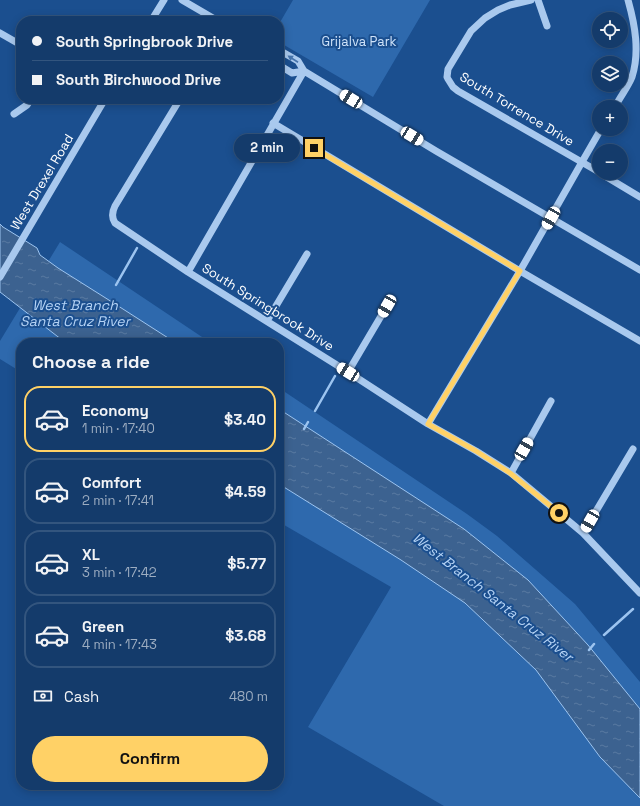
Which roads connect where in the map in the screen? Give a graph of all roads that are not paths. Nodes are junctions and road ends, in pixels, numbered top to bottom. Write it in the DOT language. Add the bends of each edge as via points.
graph roads {
  1 [pos="164,0"];
  2 [pos="182,0"];
  3 [pos="530,0"];
  4 [pos="538,0"];
  5 [pos="628,0"];
  6 [pos="154,16"];
  7 [pos="209,16"];
  8 [pos="546,26"];
  9 [pos="0,33"];
  10 [pos="16,42"];
  11 [pos="284,53"];
  12 [pos="284,68"];
  13 [pos="304,71"];
  14 [pos="619,100"];
  15 [pos="29,104"];
  16 [pos="102,104"];
  17 [pos="177,104"];
  18 [pos="14,114"];
  19 [pos="273,123"];
  20 [pos="598,136"];
  21 [pos="582,162"];
  22 [pos="592,168"];
  23 [pos="612,180"];
  24 [pos="640,197"];
  25 [pos="551,218"];
  26 [pos="307,254"];
  27 [pos="640,270"];
  28 [pos="520,271"];
  29 [pos="188,272"];
  30 [pos="0,277"];
  31 [pos="387,306"];
  32 [pos="267,321"];
  33 [pos="640,341"];
  34 [pos="348,372"];
  35 [pos="551,401"];
  36 [pos="428,424"];
  37 [pos="633,449"];
  38 [pos="510,473"];
  39 [pos="583,533"];
  40 [pos="640,593"];
  1 -- 6 [label="street"];
  2 -- 7 [label="street"];
  3 -- 21 [label="street, South Torrence Drive" via="510,5 485,18 462,45 445,78 458,91"];
  4 -- 8 [label="street"];
  5 -- 14 [label="street" via="637,36 638,58 632,78"];
  9 -- 10 [label="street"];
  13 -- 11 [label="street, one-way" via="298,61"];
  12 -- 13 [label="street" via="292,73"];
  13 -- 19 [label="street"];
  13 -- 25 [label="street"];
  15 -- 18 [label="street"];
  16 -- 30 [label="street, West Drexel Road"];
  17 -- 29 [label="street, South Springbrook Drive" via="109,217 118,226"];
  19 -- 28 [label="street"];
  19 -- 29 [label="street"];
  20 -- 21 [label="street"];
  21 -- 22 [label="street, South Torrence Drive"];
  21 -- 25 [label="street"];
  23 -- 24 [label="street, South Torrence Drive"];
  25 -- 27 [label="street"];
  25 -- 28 [label="street"];
  26 -- 32 [label="street"];
  28 -- 33 [label="street"];
  28 -- 36 [label="street"];
  29 -- 32 [label="street, South Springbrook Drive"];
  31 -- 34 [label="street"];
  32 -- 34 [label="street, South Springbrook Drive"];
  34 -- 36 [label="street, South Springbrook Drive"];
  35 -- 38 [label="street"];
  36 -- 38 [label="street, South Springbrook Drive"];
  37 -- 39 [label="street"];
  38 -- 39 [label="street, South Springbrook Drive"];
  39 -- 40 [label="street, South Springbrook Drive"];
}
